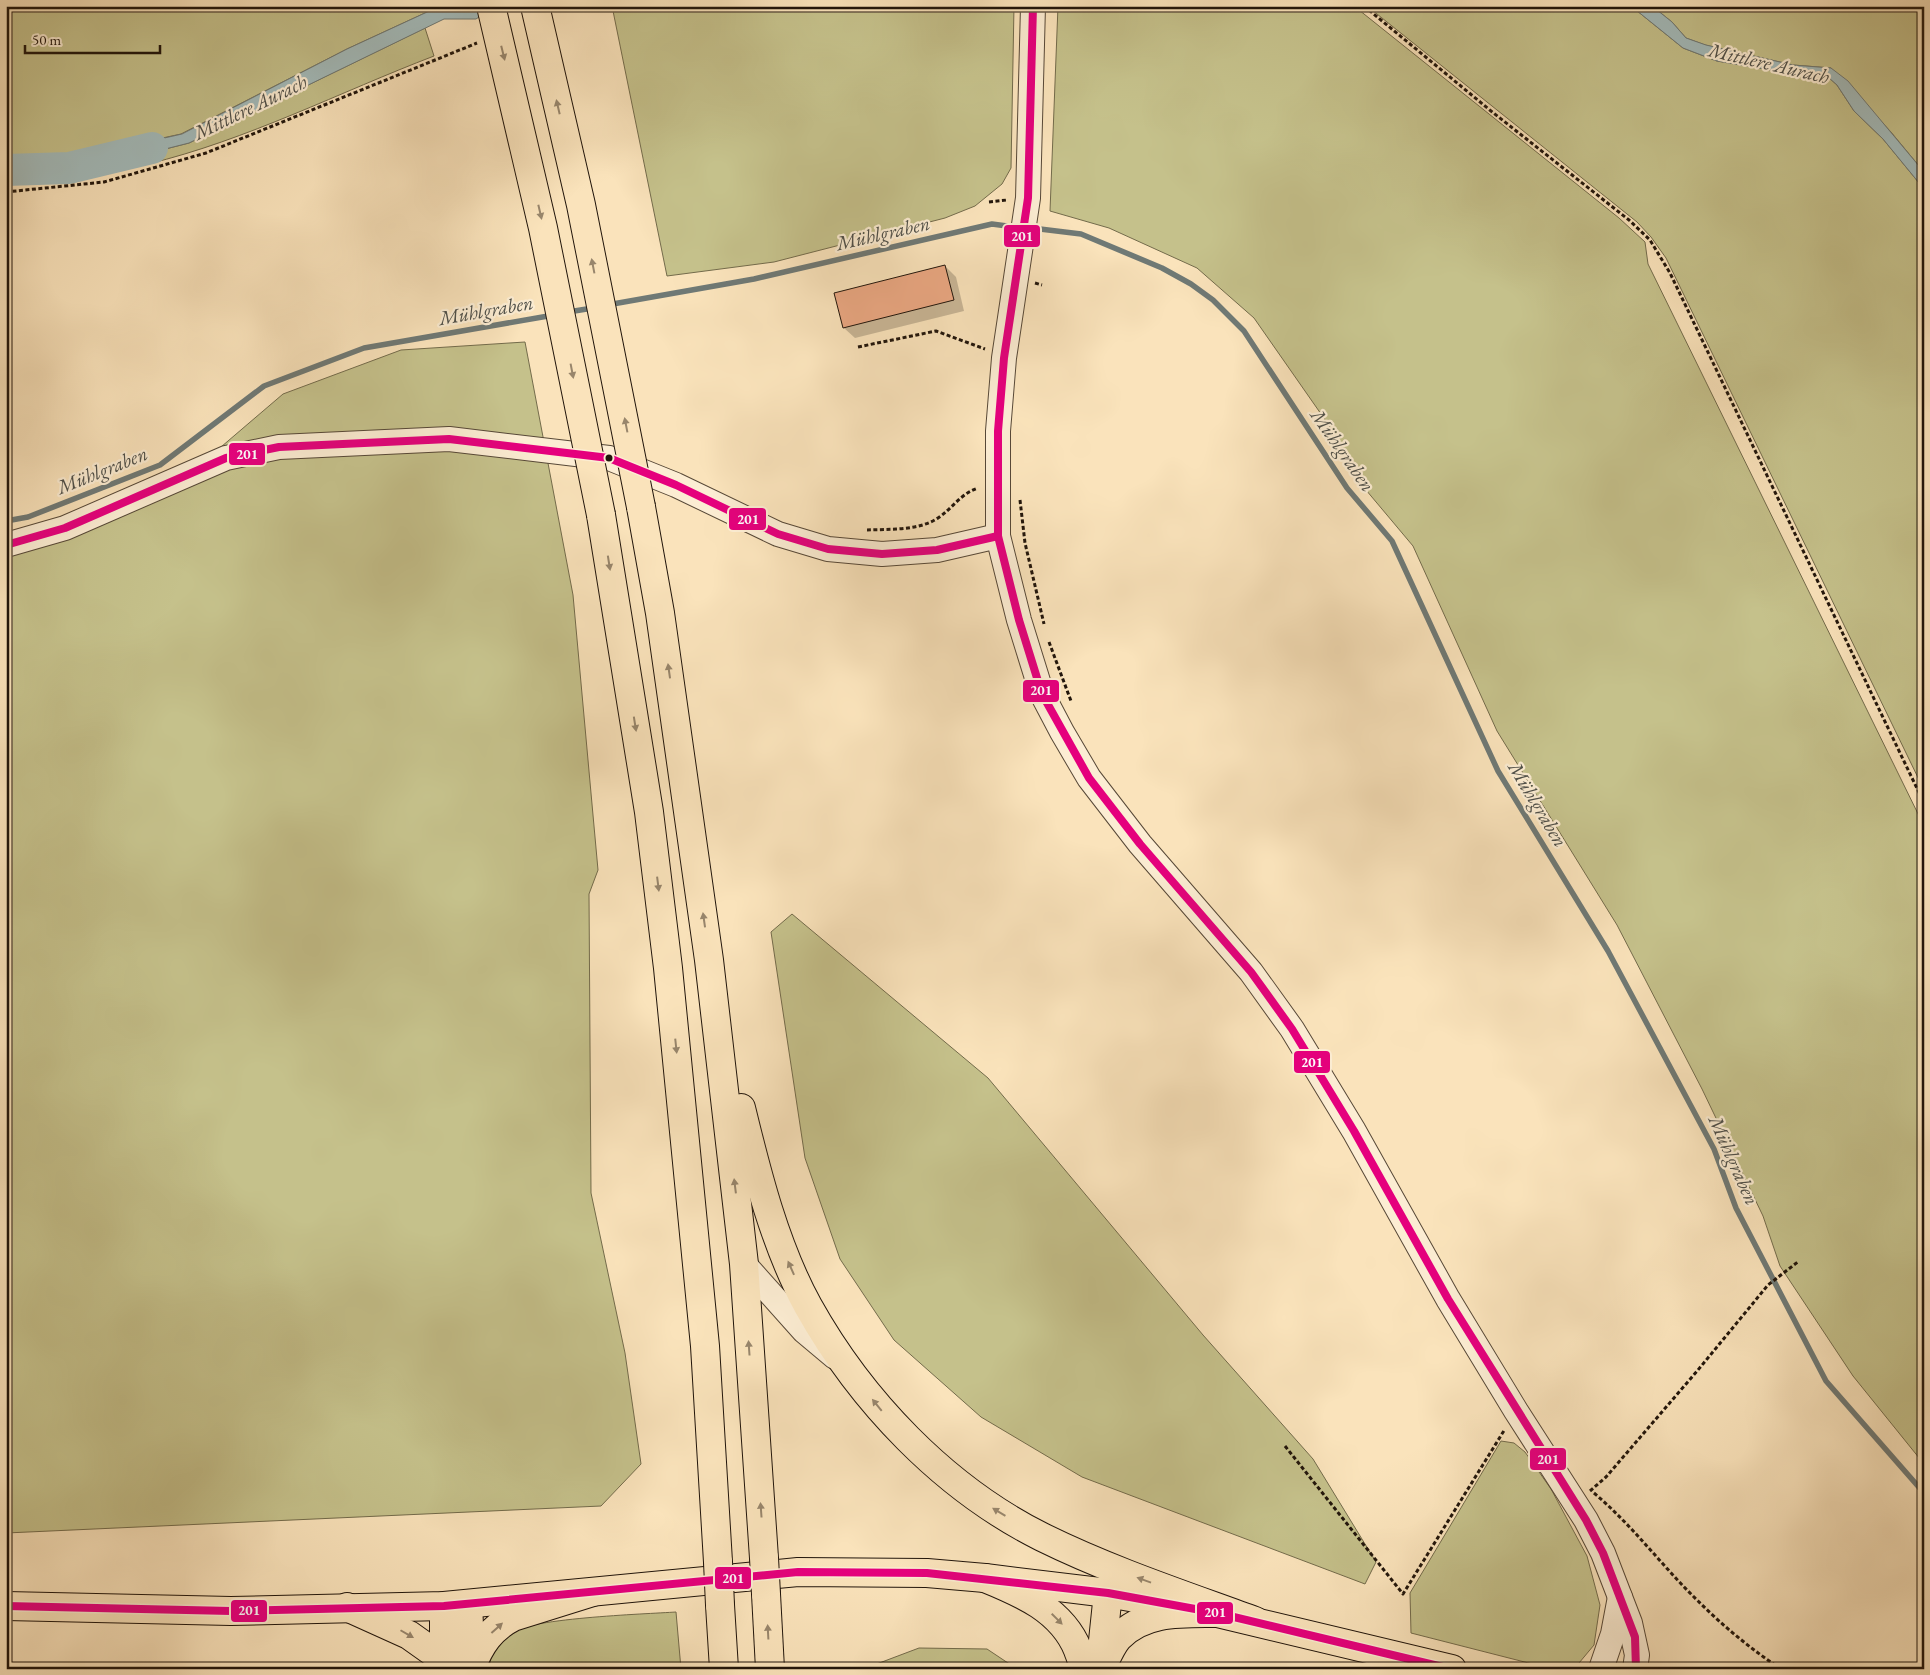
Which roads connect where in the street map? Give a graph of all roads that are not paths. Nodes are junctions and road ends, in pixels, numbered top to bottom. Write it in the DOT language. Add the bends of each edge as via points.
graph roads {
  1 [pos="491,6"];
  2 [pos="535,6"];
  3 [pos="1032,6"];
  4 [pos="998,536"];
  5 [pos="6,546"];
  6 [pos="709,960"];
  7 [pos="744,1264"];
  8 [pos="846,1366"];
  9 [pos="985,1578"];
  10 [pos="594,1592"];
  11 [pos="1108,1593"];
  12 [pos="1620,1597"];
  13 [pos="456,1605"];
  14 [pos="6,1606"];
  15 [pos="347,1607"];
  16 [pos="1217,1613"];
  17 [pos="1255,1621"];
  18 [pos="722,1640"];
  19 [pos="459,1667"];
  20 [pos="1636,1668"];
  21 [pos="718,1669"];
  22 [pos="724,1669"];
  23 [pos="770,1669"];
  24 [pos="1083,1669"];
  25 [pos="1101,1669"];
  26 [pos="1452,1669"];
  27 [pos="1601,1669"];
  1 -- 18 [label="main road, one-way, bridge" via="544,228 601,515 647,802 668,968 706,1346"];
  6 -- 2 [label="main road, one-way, bridge" via="663,633 641,507 581,206"];
  3 -- 4 [label="street" via="1028,198 1004,358 998,431"];
  4 -- 5 [label="street" via="937,550 882,554 828,549 778,534 676,485 609,458 450,439 279,447 226,458 65,528"];
  4 -- 12 [label="street" via="1019,620 1040,685 1062,732 1089,778 1140,844 1251,972 1292,1029 1516,1411 1586,1520"];
  7 -- 6 [label="main road, one-way"];
  8 -- 6 [label="main road, one-way" via="808,1305 777,1234 754,1163"];
  7 -- 8 [label="street" via="804,1330"];
  23 -- 7 [label="main road, one-way, bridge"];
  17 -- 8 [label="main road, one-way" via="1103,1565 1041,1537 990,1506 936,1464 884,1414"];
  9 -- 10 [label="main road" via="918,1573 798,1572"];
  9 -- 11 [label="main road"];
  9 -- 24 [label="main road, one-way" via="1024,1594 1054,1616 1075,1643"];
  10 -- 13 [label="main road"];
  19 -- 10 [label="main road, one-way" via="503,1622"];
  11 -- 16 [label="main road"];
  11 -- 25 [label="main road"];
  12 -- 20 [label="street" via="1634,1637"];
  12 -- 27 [label="street" via="1613,1634"];
  13 -- 15 [label="main road"];
  13 -- 19 [label="main road"];
  14 -- 15 [label="main road" via="231,1611"];
  15 -- 19 [label="main road, one-way" via="408,1635"];
  16 -- 17 [label="main road"];
  16 -- 25 [label="main road" via="1172,1613 1141,1620 1117,1639"];
  17 -- 26 [label="main road"];
  18 -- 21 [label="main road"];
  18 -- 22 [label="main road"];
}
